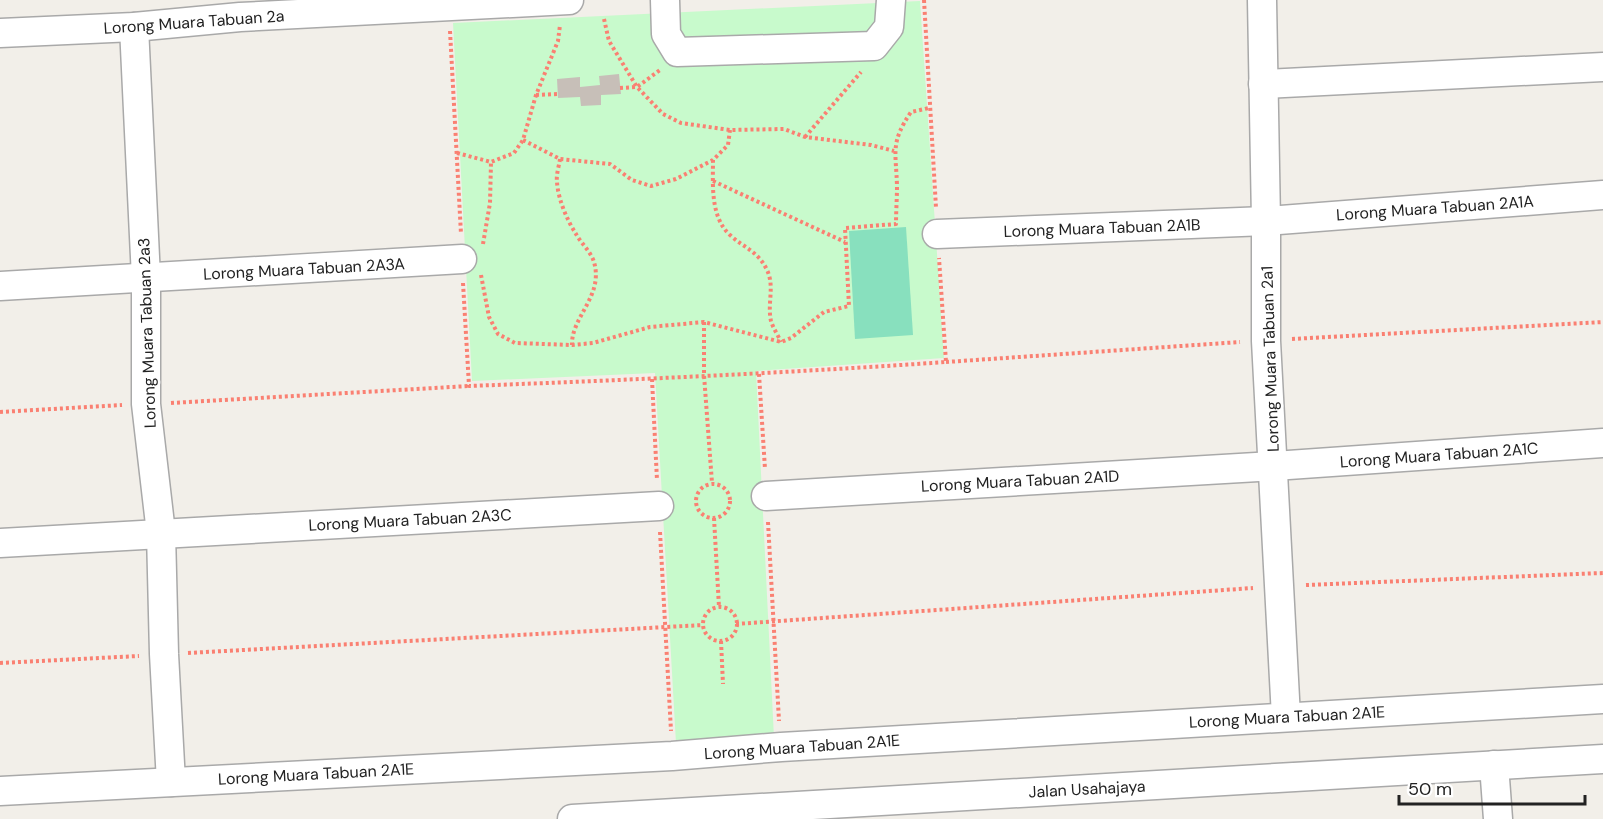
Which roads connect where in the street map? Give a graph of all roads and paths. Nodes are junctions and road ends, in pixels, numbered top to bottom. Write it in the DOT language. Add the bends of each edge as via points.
graph roads {
  1 [pos="665,0"];
  2 [pos="891,0"];
  3 [pos="924,0"];
  4 [pos="1262,0"];
  5 [pos="449,7"];
  6 [pos="239,9"];
  7 [pos="565,9"];
  8 [pos="604,19"];
  9 [pos="134,27"];
  10 [pos="0,33"];
  11 [pos="873,46"];
  12 [pos="677,52"];
  13 [pos="1603,68"];
  14 [pos="1263,84"];
  15 [pos="637,87"];
  16 [pos="620,88"];
  17 [pos="558,94"];
  18 [pos="536,95"];
  19 [pos="929,108"];
  20 [pos="730,130"];
  21 [pos="805,137"];
  22 [pos="522,140"];
  23 [pos="894,151"];
  24 [pos="457,153"];
  25 [pos="560,159"];
  26 [pos="713,160"];
  27 [pos="491,162"];
  28 [pos="712,181"];
  29 [pos="1603,195"];
  30 [pos="1266,221"];
  31 [pos="937,234"];
  32 [pos="845,242"];
  33 [pos="475,257"];
  34 [pos="146,278"];
  35 [pos="0,286"];
  36 [pos="704,322"];
  37 [pos="781,342"];
  38 [pos="573,345"];
  39 [pos="759,374"];
  40 [pos="705,375"];
  41 [pos="652,379"];
  42 [pos="469,386"];
  43 [pos="146,404"];
  44 [pos="0,412"];
  45 [pos="1603,443"];
  46 [pos="1274,466"];
  47 [pos="712,483"];
  48 [pos="766,496"];
  49 [pos="659,506"];
  50 [pos="714,518"];
  51 [pos="161,533"];
  52 [pos="0,543"];
  53 [pos="1603,573"];
  54 [pos="1280,586"];
  55 [pos="719,607"];
  56 [pos="774,623"];
  57 [pos="736,624"];
  58 [pos="703,625"];
  59 [pos="666,628"];
  60 [pos="721,640"];
  61 [pos="164,654"];
  62 [pos="0,663"];
  63 [pos="723,684"];
  64 [pos="1603,699"];
  65 [pos="1286,717"];
  66 [pos="781,747"];
  67 [pos="672,756"];
  68 [pos="1603,759"];
  69 [pos="1494,765"];
  70 [pos="171,782"];
  71 [pos="0,791"];
  72 [pos="693,815"];
  73 [pos="616,818"];
  74 [pos="572,819"];
  75 [pos="1497,819"];
  1 -- 12 [label="street" via="666,34"];
  2 -- 11 [label="street" via="889,27"];
  3 -- 19 [label="path"];
  4 -- 14 [label="street, Lorong Muara Tabuan 2a1"];
  5 -- 6 [label="street, Lorong Muara Tabuan 2a"];
  5 -- 7 [label="street, Lorong Muara Tabuan 2a"];
  5 -- 24 [label="path"];
  6 -- 9 [label="street, Lorong Muara Tabuan 2a"];
  7 -- 18 [label="path" via="558,40"];
  8 -- 15 [label="path" via="609,41"];
  9 -- 10 [label="street, Lorong Muara Tabuan 2a"];
  9 -- 34 [label="street, Lorong Muara Tabuan 2a3"];
  11 -- 12 [label="street"];
  11 -- 21 [label="path" via="874,57"];
  12 -- 15 [label="path"];
  13 -- 14 [label="street"];
  14 -- 30 [label="street, Lorong Muara Tabuan 2a1"];
  15 -- 16 [label="path"];
  15 -- 20 [label="path" via="663,114 681,123"];
  17 -- 18 [label="path"];
  18 -- 22 [label="path"];
  19 -- 23 [label="path" via="911,112 900,128"];
  19 -- 31 [label="path"];
  20 -- 21 [label="path" via="784,129"];
  20 -- 26 [label="path" via="728,145"];
  21 -- 23 [label="path"];
  22 -- 25 [label="path"];
  22 -- 27 [label="path" via="514,153"];
  23 -- 32 [label="path" via="896,224 845,228"];
  24 -- 27 [label="path"];
  24 -- 33 [label="path"];
  25 -- 26 [label="path" via="610,164 632,180 651,186 676,179"];
  25 -- 38 [label="path" via="556,181 566,215 594,261 591,300 572,334"];
  26 -- 28 [label="path"];
  27 -- 33 [label="path" via="490,203"];
  28 -- 32 [label="path"];
  28 -- 37 [label="path" via="719,219 729,235 751,249 766,268 772,284 771,320"];
  29 -- 30 [label="street, Lorong Muara Tabuan 2A1A"];
  30 -- 31 [label="street, Lorong Muara Tabuan 2A1B"];
  30 -- 46 [label="street, Lorong Muara Tabuan 2a1" via="1266,340"];
  31 -- 39 [label="path" via="946,362"];
  32 -- 37 [label="path" via="849,306 825,312"];
  33 -- 34 [label="street, Lorong Muara Tabuan 2A3A"];
  33 -- 38 [label="path" via="489,316 498,334 515,343"];
  33 -- 42 [label="path"];
  34 -- 35 [label="street, Lorong Muara Tabuan 2A3A"];
  34 -- 43 [label="street, Lorong Muara Tabuan 2a3"];
  36 -- 37 [label="path"];
  36 -- 38 [label="path" via="650,327"];
  36 -- 40 [label="path"];
  39 -- 40 [label="path"];
  39 -- 48 [label="path"];
  40 -- 41 [label="path"];
  40 -- 47 [label="path"];
  41 -- 42 [label="path"];
  41 -- 49 [label="path"];
  42 -- 43 [label="path"];
  43 -- 44 [label="path"];
  43 -- 51 [label="street, Lorong Muara Tabuan 2a3"];
  45 -- 46 [label="street, Lorong Muara Tabuan 2A1C"];
  46 -- 48 [label="street, Lorong Muara Tabuan 2A1D"];
  46 -- 54 [label="street, Lorong Muara Tabuan 2a1"];
  47 -- 50 [label="path" via="724,488 730,499 726,512"];
  47 -- 50 [label="path" via="697,493 695,502 705,516"];
  48 -- 56 [label="path"];
  49 -- 51 [label="street, Lorong Muara Tabuan 2A3C"];
  49 -- 59 [label="path"];
  50 -- 55 [label="path"];
  51 -- 52 [label="street, Lorong Muara Tabuan 2A3C"];
  51 -- 61 [label="street, Lorong Muara Tabuan 2a3"];
  53 -- 54 [label="path"];
  54 -- 56 [label="path"];
  54 -- 65 [label="street, Lorong Muara Tabuan 2a1"];
  55 -- 57 [label="path" via="732,612"];
  55 -- 58 [label="path" via="707,613"];
  56 -- 57 [label="path"];
  56 -- 66 [label="path"];
  57 -- 60 [label="path" via="729,638"];
  58 -- 59 [label="path"];
  58 -- 60 [label="path" via="709,637"];
  59 -- 61 [label="path"];
  59 -- 67 [label="path"];
  60 -- 63 [label="path"];
  61 -- 62 [label="path"];
  61 -- 70 [label="street, Lorong Muara Tabuan 2a3"];
  64 -- 65 [label="street, Lorong Muara Tabuan 2A1E"];
  65 -- 66 [label="street, Lorong Muara Tabuan 2A1E"];
  66 -- 67 [label="street, Lorong Muara Tabuan 2A1E"];
  67 -- 70 [label="street, Lorong Muara Tabuan 2A1E"];
  68 -- 69 [label="street, Jalan Usahajaya"];
  69 -- 72 [label="street, Jalan Usahajaya"];
  69 -- 75 [label="street"];
  70 -- 71 [label="street, Lorong Muara Tabuan 2A1E"];
  72 -- 73 [label="street, Jalan Usahajaya"];
  73 -- 74 [label="street, Jalan Usahajaya"];
}
